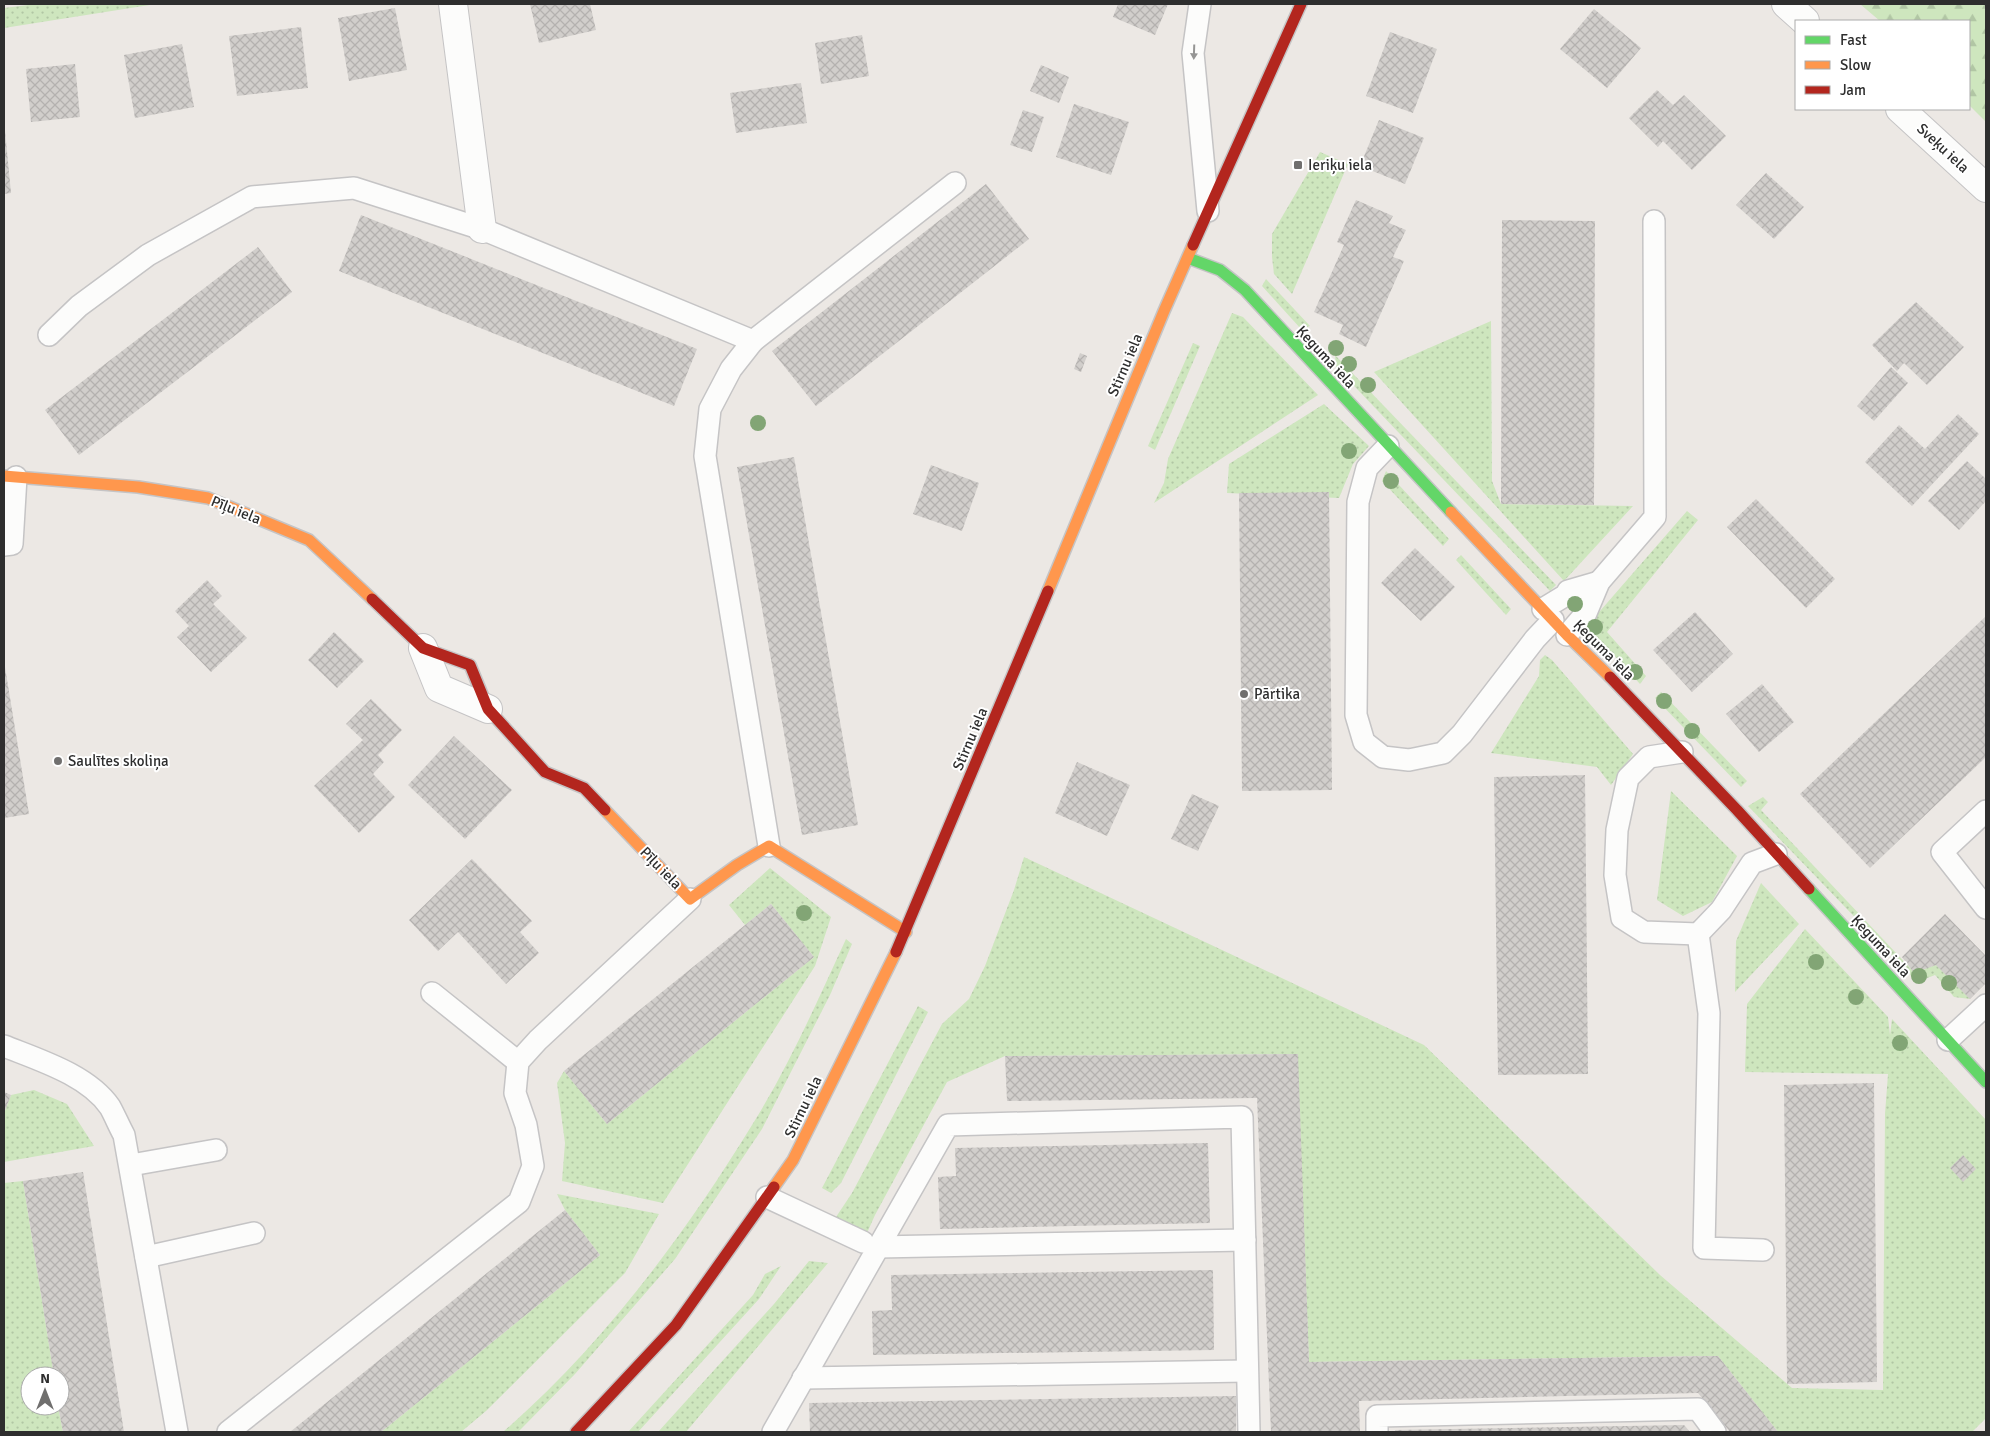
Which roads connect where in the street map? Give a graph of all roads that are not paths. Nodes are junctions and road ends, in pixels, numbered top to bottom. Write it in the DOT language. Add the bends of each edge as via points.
graph roads {
  1 [pos="453,4"];
  2 [pos="1200,4"];
  3 [pos="1301,4"];
  4 [pos="1786,4"];
  5 [pos="1804,20"];
  6 [pos="1901,110"];
  7 [pos="954,183"];
  8 [pos="1986,188"];
  9 [pos="1208,211"];
  10 [pos="1654,222"];
  11 [pos="482,229"];
  12 [pos="1188,258"];
  13 [pos="50,335"];
  14 [pos="753,341"];
  15 [pos="1388,446"];
  16 [pos="10,476"];
  17 [pos="4,545"];
  18 [pos="1599,582"];
  19 [pos="1554,621"];
  20 [pos="423,648"];
  21 [pos="488,709"];
  22 [pos="1682,752"];
  23 [pos="1986,811"];
  24 [pos="769,846"];
  25 [pos="1776,854"];
  26 [pos="690,899"];
  27 [pos="1986,908"];
  28 [pos="906,932"];
  29 [pos="1698,934"];
  30 [pos="432,993"];
  31 [pos="1986,1005"];
  32 [pos="1948,1040"];
  33 [pos="4,1046"];
  34 [pos="518,1062"];
  35 [pos="1986,1082"];
  36 [pos="216,1150"];
  37 [pos="131,1165"];
  38 [pos="767,1197"];
  39 [pos="254,1232"];
  40 [pos="1245,1240"];
  41 [pos="870,1244"];
  42 [pos="1763,1250"];
  43 [pos="146,1257"];
  44 [pos="1247,1371"];
  45 [pos="803,1378"];
  46 [pos="177,1432"];
  47 [pos="228,1432"];
  48 [pos="576,1432"];
  49 [pos="773,1432"];
  50 [pos="1248,1432"];
  51 [pos="1377,1432"];
  52 [pos="1715,1432"];
  1 -- 11 [label="street"];
  2 -- 9 [label="lane, one-way" via="1192,53"];
  3 -- 9 [label="street, Stirnu iela"];
  4 -- 5 [label="street"];
  6 -- 8 [label="street, Sveķu iela"];
  7 -- 14 [label="lane"];
  9 -- 12 [label="street, Stirnu iela"];
  10 -- 18 [label="lane" via="1655,517"];
  11 -- 13 [label="lane" via="354,188 252,197 148,255 80,306"];
  11 -- 14 [label="lane"];
  12 -- 15 [label="street, Ķeguma iela" via="1220,270 1245,290"];
  12 -- 28 [label="street, Stirnu iela"];
  14 -- 24 [label="lane" via="731,369 710,409 706,456"];
  15 -- 19 [label="street, Ķeguma iela"];
  15 -- 19 [label="lane" via="1367,468 1358,502 1356,715 1364,742 1383,757 1409,760 1443,753 1462,734 1535,639"];
  16 -- 17 [label="lane" via="12,544"];
  16 -- 20 [label="street, Pīļu iela" via="138,487 208,498 309,540"];
  18 -- 19 [label="lane" via="1568,591"];
  18 -- 19 [label="lane" via="1586,613"];
  19 -- 22 [label="street, Ķeguma iela"];
  20 -- 21 [label="street, Pīļu iela" via="439,688"];
  21 -- 26 [label="street, Pīļu iela" via="545,772 584,788"];
  22 -- 25 [label="street, Ķeguma iela"];
  22 -- 29 [label="lane" via="1649,757 1628,778 1617,830 1615,875 1622,918 1644,932"];
  23 -- 27 [label="lane" via="1942,852"];
  24 -- 26 [label="street, Pīļu iela"];
  24 -- 28 [label="street"];
  25 -- 29 [label="lane" via="1752,863 1721,910"];
  25 -- 32 [label="street, Ķeguma iela"];
  26 -- 34 [label="lane"];
  28 -- 38 [label="street, Stirnu iela" via="793,1160"];
  29 -- 42 [label="lane" via="1709,1013 1704,1248"];
  30 -- 34 [label="lane"];
  31 -- 32 [label="lane"];
  32 -- 35 [label="street, Ķeguma iela"];
  33 -- 37 [label="lane" via="85,1082 109,1107 124,1135"];
  34 -- 47 [label="lane" via="515,1093 526,1125 533,1166 519,1202"];
  36 -- 37 [label="lane"];
  37 -- 43 [label="lane"];
  38 -- 41 [label="lane"];
  38 -- 48 [label="street, Stirnu iela" via="676,1325"];
  39 -- 43 [label="lane"];
  40 -- 41 [label="lane"];
  40 -- 41 [label="lane" via="1242,1117 948,1125"];
  40 -- 44 [label="lane"];
  41 -- 45 [label="lane"];
  43 -- 46 [label="lane"];
  44 -- 45 [label="lane"];
  44 -- 50 [label="lane"];
  45 -- 49 [label="lane"];
  51 -- 52 [label="lane" via="1377,1416 1698,1409"];
}
